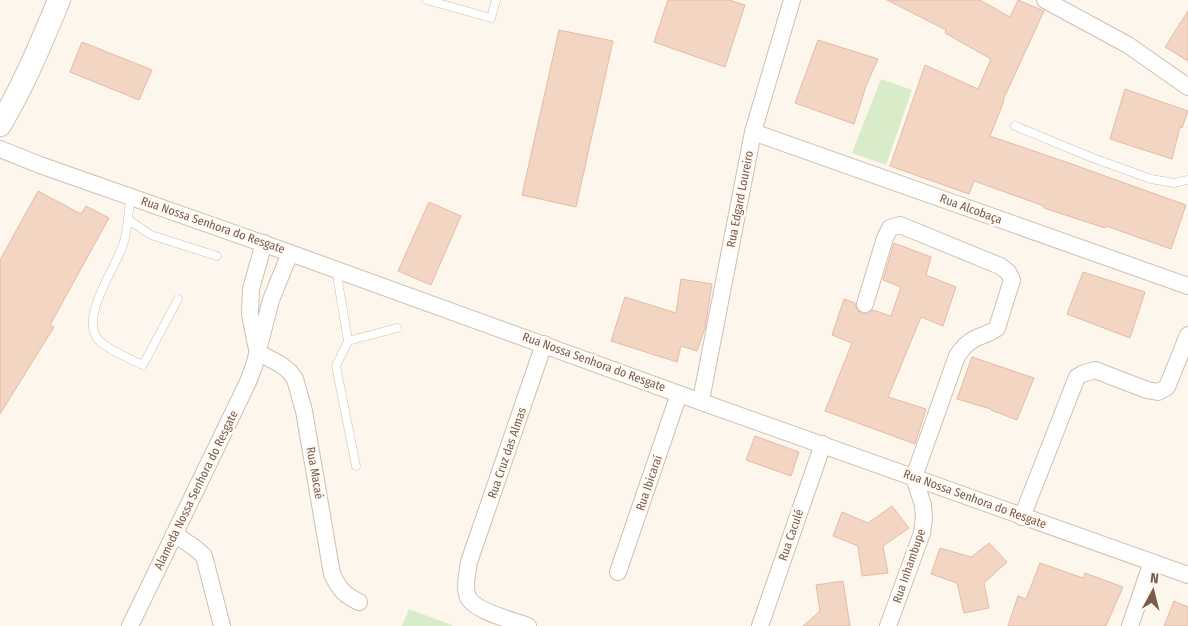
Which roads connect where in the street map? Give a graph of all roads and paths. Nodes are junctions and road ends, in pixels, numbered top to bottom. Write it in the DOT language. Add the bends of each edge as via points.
graph roads {
  1 [pos="59,0"];
  2 [pos="427,0"];
  3 [pos="496,0"];
  4 [pos="792,0"];
  5 [pos="1045,0"];
  6 [pos="1188,86"];
  7 [pos="0,126"];
  8 [pos="1015,126"];
  9 [pos="753,132"];
  10 [pos="0,149"];
  11 [pos="1188,180"];
  12 [pos="130,196"];
  13 [pos="129,220"];
  14 [pos="264,244"];
  15 [pos="290,253"];
  16 [pos="217,256"];
  17 [pos="336,269"];
  18 [pos="1188,286"];
  19 [pos="178,299"];
  20 [pos="865,304"];
  21 [pos="397,328"];
  22 [pos="1188,335"];
  23 [pos="348,341"];
  24 [pos="544,344"];
  25 [pos="257,352"];
  26 [pos="680,394"];
  27 [pos="701,400"];
  28 [pos="823,444"];
  29 [pos="356,466"];
  30 [pos="914,477"];
  31 [pos="1022,517"];
  32 [pos="174,534"];
  33 [pos="1152,562"];
  34 [pos="618,572"];
  35 [pos="1188,575"];
  36 [pos="358,602"];
  37 [pos="130,626"];
  38 [pos="222,626"];
  39 [pos="528,626"];
  40 [pos="760,626"];
  41 [pos="888,626"];
  42 [pos="1130,626"];
  1 -- 7 [label="main road" via="31,67"];
  2 -- 3 [label="lane" via="491,18"];
  4 -- 9 [label="street, Rua Edgard Loureiro"];
  5 -- 6 [label="street" via="1128,45"];
  8 -- 11 [label="lane" via="1151,179 1174,184"];
  9 -- 18 [label="street, Rua Alcobaça"];
  9 -- 27 [label="street, Rua Edgard Loureiro"];
  10 -- 12 [label="street, Rua Nossa Senhora do Resgate"];
  12 -- 13 [label="lane"];
  12 -- 14 [label="street, Rua Nossa Senhora do Resgate"];
  13 -- 16 [label="lane" via="151,235"];
  13 -- 19 [label="lane" via="124,244 94,314 92,326 97,338 143,365"];
  14 -- 15 [label="street, Rua Nossa Senhora do Resgate"];
  14 -- 25 [label="street, Alameda Nossa Senhora do Resgate" via="251,289 250,314"];
  15 -- 17 [label="street, Rua Nossa Senhora do Resgate"];
  15 -- 25 [label="street, Alameda Nossa Senhora do Resgate" via="271,300"];
  17 -- 23 [label="lane"];
  17 -- 24 [label="street, Rua Nossa Senhora do Resgate"];
  20 -- 30 [label="street" via="885,238 890,228 900,225 991,262 1008,272 1012,280 996,328 972,340 957,356"];
  21 -- 23 [label="lane"];
  22 -- 31 [label="street" via="1167,387 1158,392 1096,370 1077,377"];
  23 -- 29 [label="lane" via="336,366"];
  24 -- 26 [label="street, Rua Nossa Senhora do Resgate"];
  24 -- 39 [label="street, Rua Cruz das Almas" via="470,562 466,586 470,602"];
  25 -- 32 [label="street, Alameda Nossa Senhora do Resgate" via="248,382"];
  25 -- 36 [label="street, Rua Macaé" via="280,364 295,379 304,411 332,574 339,589"];
  26 -- 27 [label="street, Rua Nossa Senhora do Resgate"];
  26 -- 34 [label="street, Rua Ibicaraí"];
  27 -- 28 [label="street, Rua Nossa Senhora do Resgate"];
  28 -- 30 [label="street, Rua Nossa Senhora do Resgate"];
  28 -- 40 [label="street, Rua Caculé"];
  30 -- 31 [label="street, Rua Nossa Senhora do Resgate"];
  30 -- 41 [label="street, Rua Inhambupe" via="923,505 922,533"];
  31 -- 33 [label="street, Rua Nossa Senhora do Resgate"];
  32 -- 37 [label="street, Alameda Nossa Senhora do Resgate"];
  32 -- 38 [label="street" via="204,556"];
  33 -- 35 [label="street, Rua Nossa Senhora do Resgate"];
  33 -- 42 [label="street"];
}
